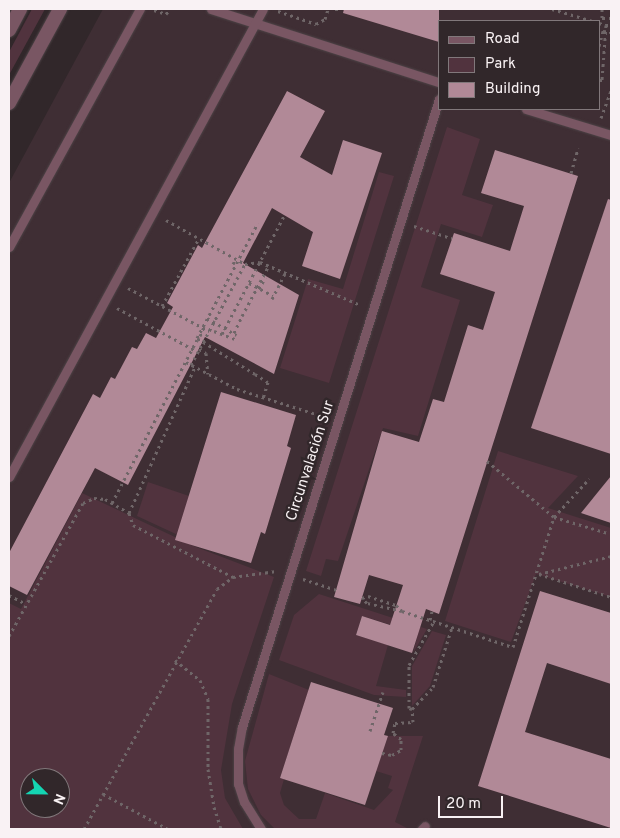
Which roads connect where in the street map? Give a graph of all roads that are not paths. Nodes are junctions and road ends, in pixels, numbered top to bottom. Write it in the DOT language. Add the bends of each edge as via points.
graph roads {
  1 [pos="20,9"];
  2 [pos="60,9"];
  3 [pos="140,9"];
  4 [pos="211,9"];
  5 [pos="262,9"];
  6 [pos="255,23"];
  7 [pos="9,30"];
  8 [pos="438,82"];
  9 [pos="438,102"];
  10 [pos="9,103"];
  11 [pos="529,110"];
  12 [pos="611,135"];
  13 [pos="9,247"];
  14 [pos="10,473"];
  15 [pos="261,829"];
  1 -- 7 [label="street"];
  2 -- 10 [label="street"];
  3 -- 13 [label="lane"];
  4 -- 6 [label="lane"];
  5 -- 6 [label="lane"];
  6 -- 8 [label="lane"];
  6 -- 14 [label="lane"];
  9 -- 15 [label="lane, Circunvalación Sur" via="242,726 238,784 244,802"];
  11 -- 12 [label="lane"];
}
